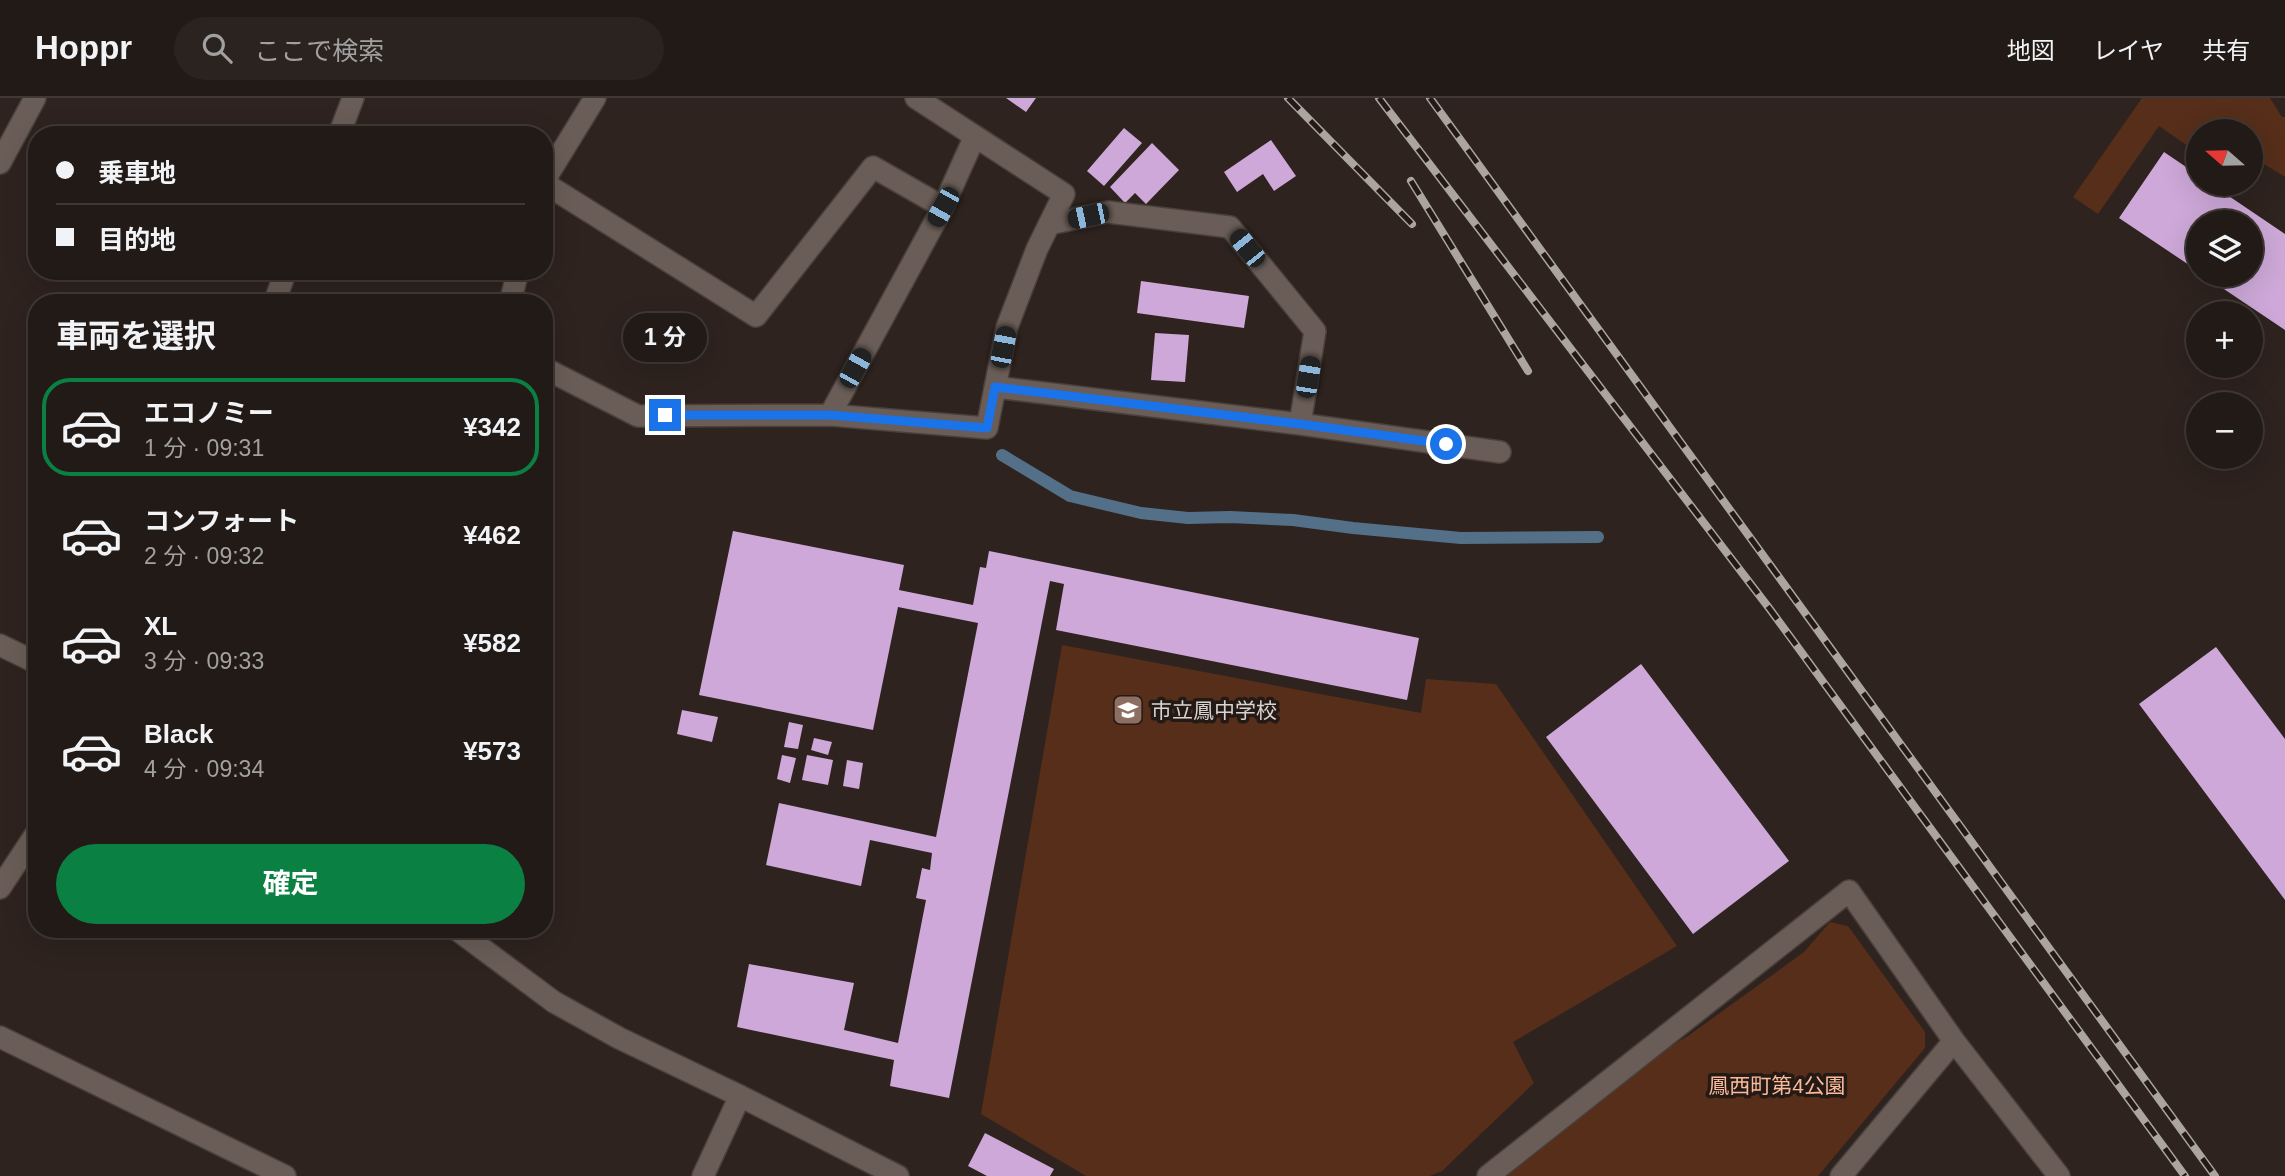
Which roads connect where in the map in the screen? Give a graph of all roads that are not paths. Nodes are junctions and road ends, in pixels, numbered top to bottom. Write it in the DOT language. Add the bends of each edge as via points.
graph roads {
  1 [pos="35,98"];
  2 [pos="353,98"];
  3 [pos="595,98"];
  4 [pos="916,98"];
  5 [pos="342,126"];
  6 [pos="975,136"];
  7 [pos="0,163"];
  8 [pos="553,167"];
  9 [pos="553,188"];
  10 [pos="943,207"];
  11 [pos="1049,224"];
  12 [pos="553,373"];
  13 [pos="995,387"];
  14 [pos="830,415"];
  15 [pos="1300,424"];
  16 [pos="1500,452"];
  17 [pos="0,645"];
  18 [pos="28,659"];
  19 [pos="28,846"];
  20 [pos="0,888"];
  21 [pos="468,938"];
  22 [pos="0,1037"];
  23 [pos="1954,1041"];
  24 [pos="740,1096"];
  25 [pos="285,1176"];
  26 [pos="703,1176"];
  27 [pos="898,1176"];
  28 [pos="1488,1176"];
  29 [pos="1841,1176"];
  30 [pos="2059,1176"];
  1 -- 7 [label="street"];
  2 -- 5 [label="street"];
  3 -- 8 [label="street"];
  4 -- 6 [label="street"];
  6 -- 10 [label="street"];
  6 -- 11 [label="street" via="1064,194"];
  9 -- 10 [label="street" via="756,316 873,167"];
  10 -- 14 [label="street"];
  11 -- 13 [label="street" via="1007,327"];
  11 -- 15 [label="street" via="1108,212 1230,227 1315,331"];
  12 -- 14 [label="street" via="638,416"];
  13 -- 14 [label="street" via="987,428"];
  13 -- 15 [label="street"];
  15 -- 16 [label="street"];
  17 -- 18 [label="street"];
  19 -- 20 [label="street"];
  21 -- 24 [label="street" via="554,1002"];
  22 -- 25 [label="street"];
  23 -- 28 [label="street" via="1849,891"];
  23 -- 29 [label="street"];
  23 -- 30 [label="street"];
  24 -- 26 [label="street"];
  24 -- 27 [label="street"];
}
